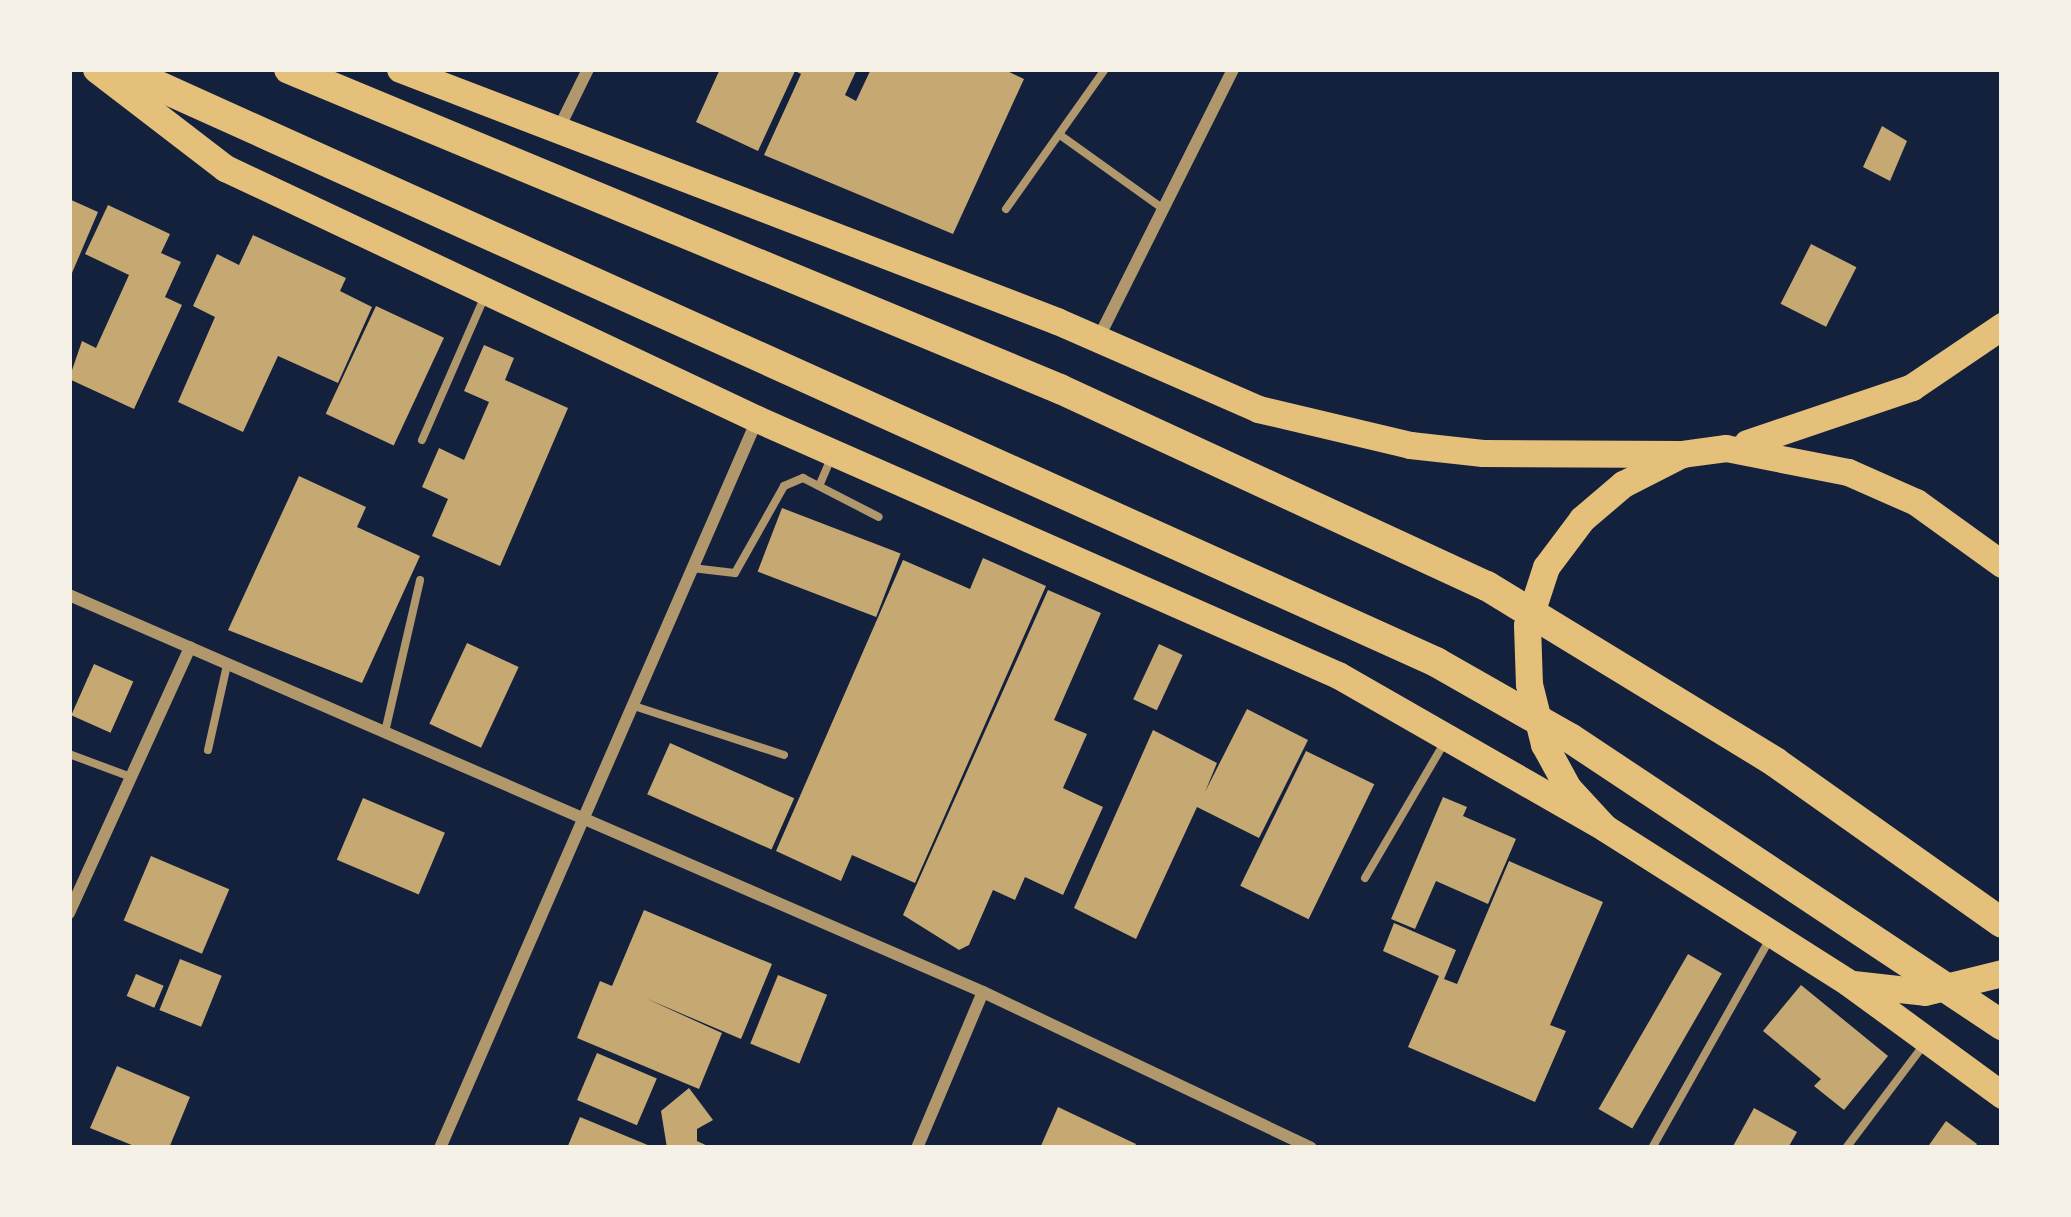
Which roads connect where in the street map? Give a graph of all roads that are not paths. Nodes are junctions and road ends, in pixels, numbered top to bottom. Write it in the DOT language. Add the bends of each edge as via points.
graph roads {
  1 [pos="96,69"];
  2 [pos="121,69"];
  3 [pos="289,69"];
  4 [pos="400,69"];
  5 [pos="588,69"];
  6 [pos="1106,69"];
  7 [pos="1233,69"];
  8 [pos="560,126"];
  9 [pos="1060,135"];
  10 [pos="1163,208"];
  11 [pos="1006,209"];
  12 [pos="487,291"];
  13 [pos="2002,326"];
  14 [pos="1098,339"];
  15 [pos="758,418"];
  16 [pos="422,440"];
  17 [pos="1726,448"];
  18 [pos="833,451"];
  19 [pos="1682,454"];
  20 [pos="820,484"];
  21 [pos="879,517"];
  22 [pos="2002,564"];
  23 [pos="691,568"];
  24 [pos="420,580"];
  25 [pos="69,595"];
  26 [pos="190,647"];
  27 [pos="227,664"];
  28 [pos="630,704"];
  29 [pos="385,731"];
  30 [pos="1450,733"];
  31 [pos="208,750"];
  32 [pos="69,754"];
  33 [pos="784,755"];
  34 [pos="131,777"];
  35 [pos="580,815"];
  36 [pos="1605,828"];
  37 [pos="1364,878"];
  38 [pos="69,913"];
  39 [pos="2002,923"];
  40 [pos="1772,936"];
  41 [pos="2002,973"];
  42 [pos="1849,983"];
  43 [pos="983,992"];
  44 [pos="2002,1025"];
  45 [pos="1927,1040"];
  46 [pos="2002,1095"];
  47 [pos="440,1148"];
  48 [pos="917,1148"];
  49 [pos="1311,1148"];
  50 [pos="1652,1148"];
  51 [pos="1846,1148"];
  1 -- 12 [label="highway" via="225,168"];
  2 -- 44 [label="highway" via="1436,662 1570,738"];
  3 -- 39 [label="highway" via="1039,380 1487,586 1775,762"];
  4 -- 8 [label="highway"];
  5 -- 8 [label="street"];
  6 -- 9 [label="lane"];
  7 -- 10 [label="street"];
  8 -- 14 [label="highway"];
  9 -- 10 [label="lane"];
  9 -- 11 [label="lane"];
  10 -- 14 [label="street"];
  12 -- 15 [label="highway"];
  12 -- 16 [label="lane"];
  13 -- 17 [label="highway" via="1878,402"];
  14 -- 19 [label="highway" via="1258,410 1410,446"];
  15 -- 18 [label="highway"];
  15 -- 23 [label="street"];
  17 -- 19 [label="highway"];
  17 -- 22 [label="highway" via="1848,472 1916,502"];
  18 -- 20 [label="lane"];
  18 -- 30 [label="highway" via="1253,635"];
  19 -- 36 [label="highway" via="1623,484 1582,519 1546,567 1527,625 1529,684 1544,744 1568,788"];
  20 -- 21 [label="lane"];
  20 -- 23 [label="lane" via="803,478 784,485 735,573"];
  23 -- 28 [label="street"];
  24 -- 29 [label="lane"];
  25 -- 26 [label="street"];
  26 -- 27 [label="street"];
  26 -- 34 [label="street"];
  27 -- 29 [label="street"];
  27 -- 31 [label="lane"];
  28 -- 33 [label="lane"];
  28 -- 35 [label="street"];
  29 -- 35 [label="street"];
  30 -- 36 [label="highway"];
  30 -- 37 [label="lane"];
  32 -- 34 [label="lane"];
  34 -- 38 [label="street"];
  35 -- 43 [label="street"];
  35 -- 47 [label="street"];
  36 -- 40 [label="highway"];
  40 -- 42 [label="highway"];
  40 -- 50 [label="lane"];
  41 -- 42 [label="highway" via="1925,992"];
  42 -- 45 [label="highway"];
  43 -- 48 [label="street"];
  43 -- 49 [label="street"];
  45 -- 46 [label="highway"];
  45 -- 51 [label="lane"];
}
